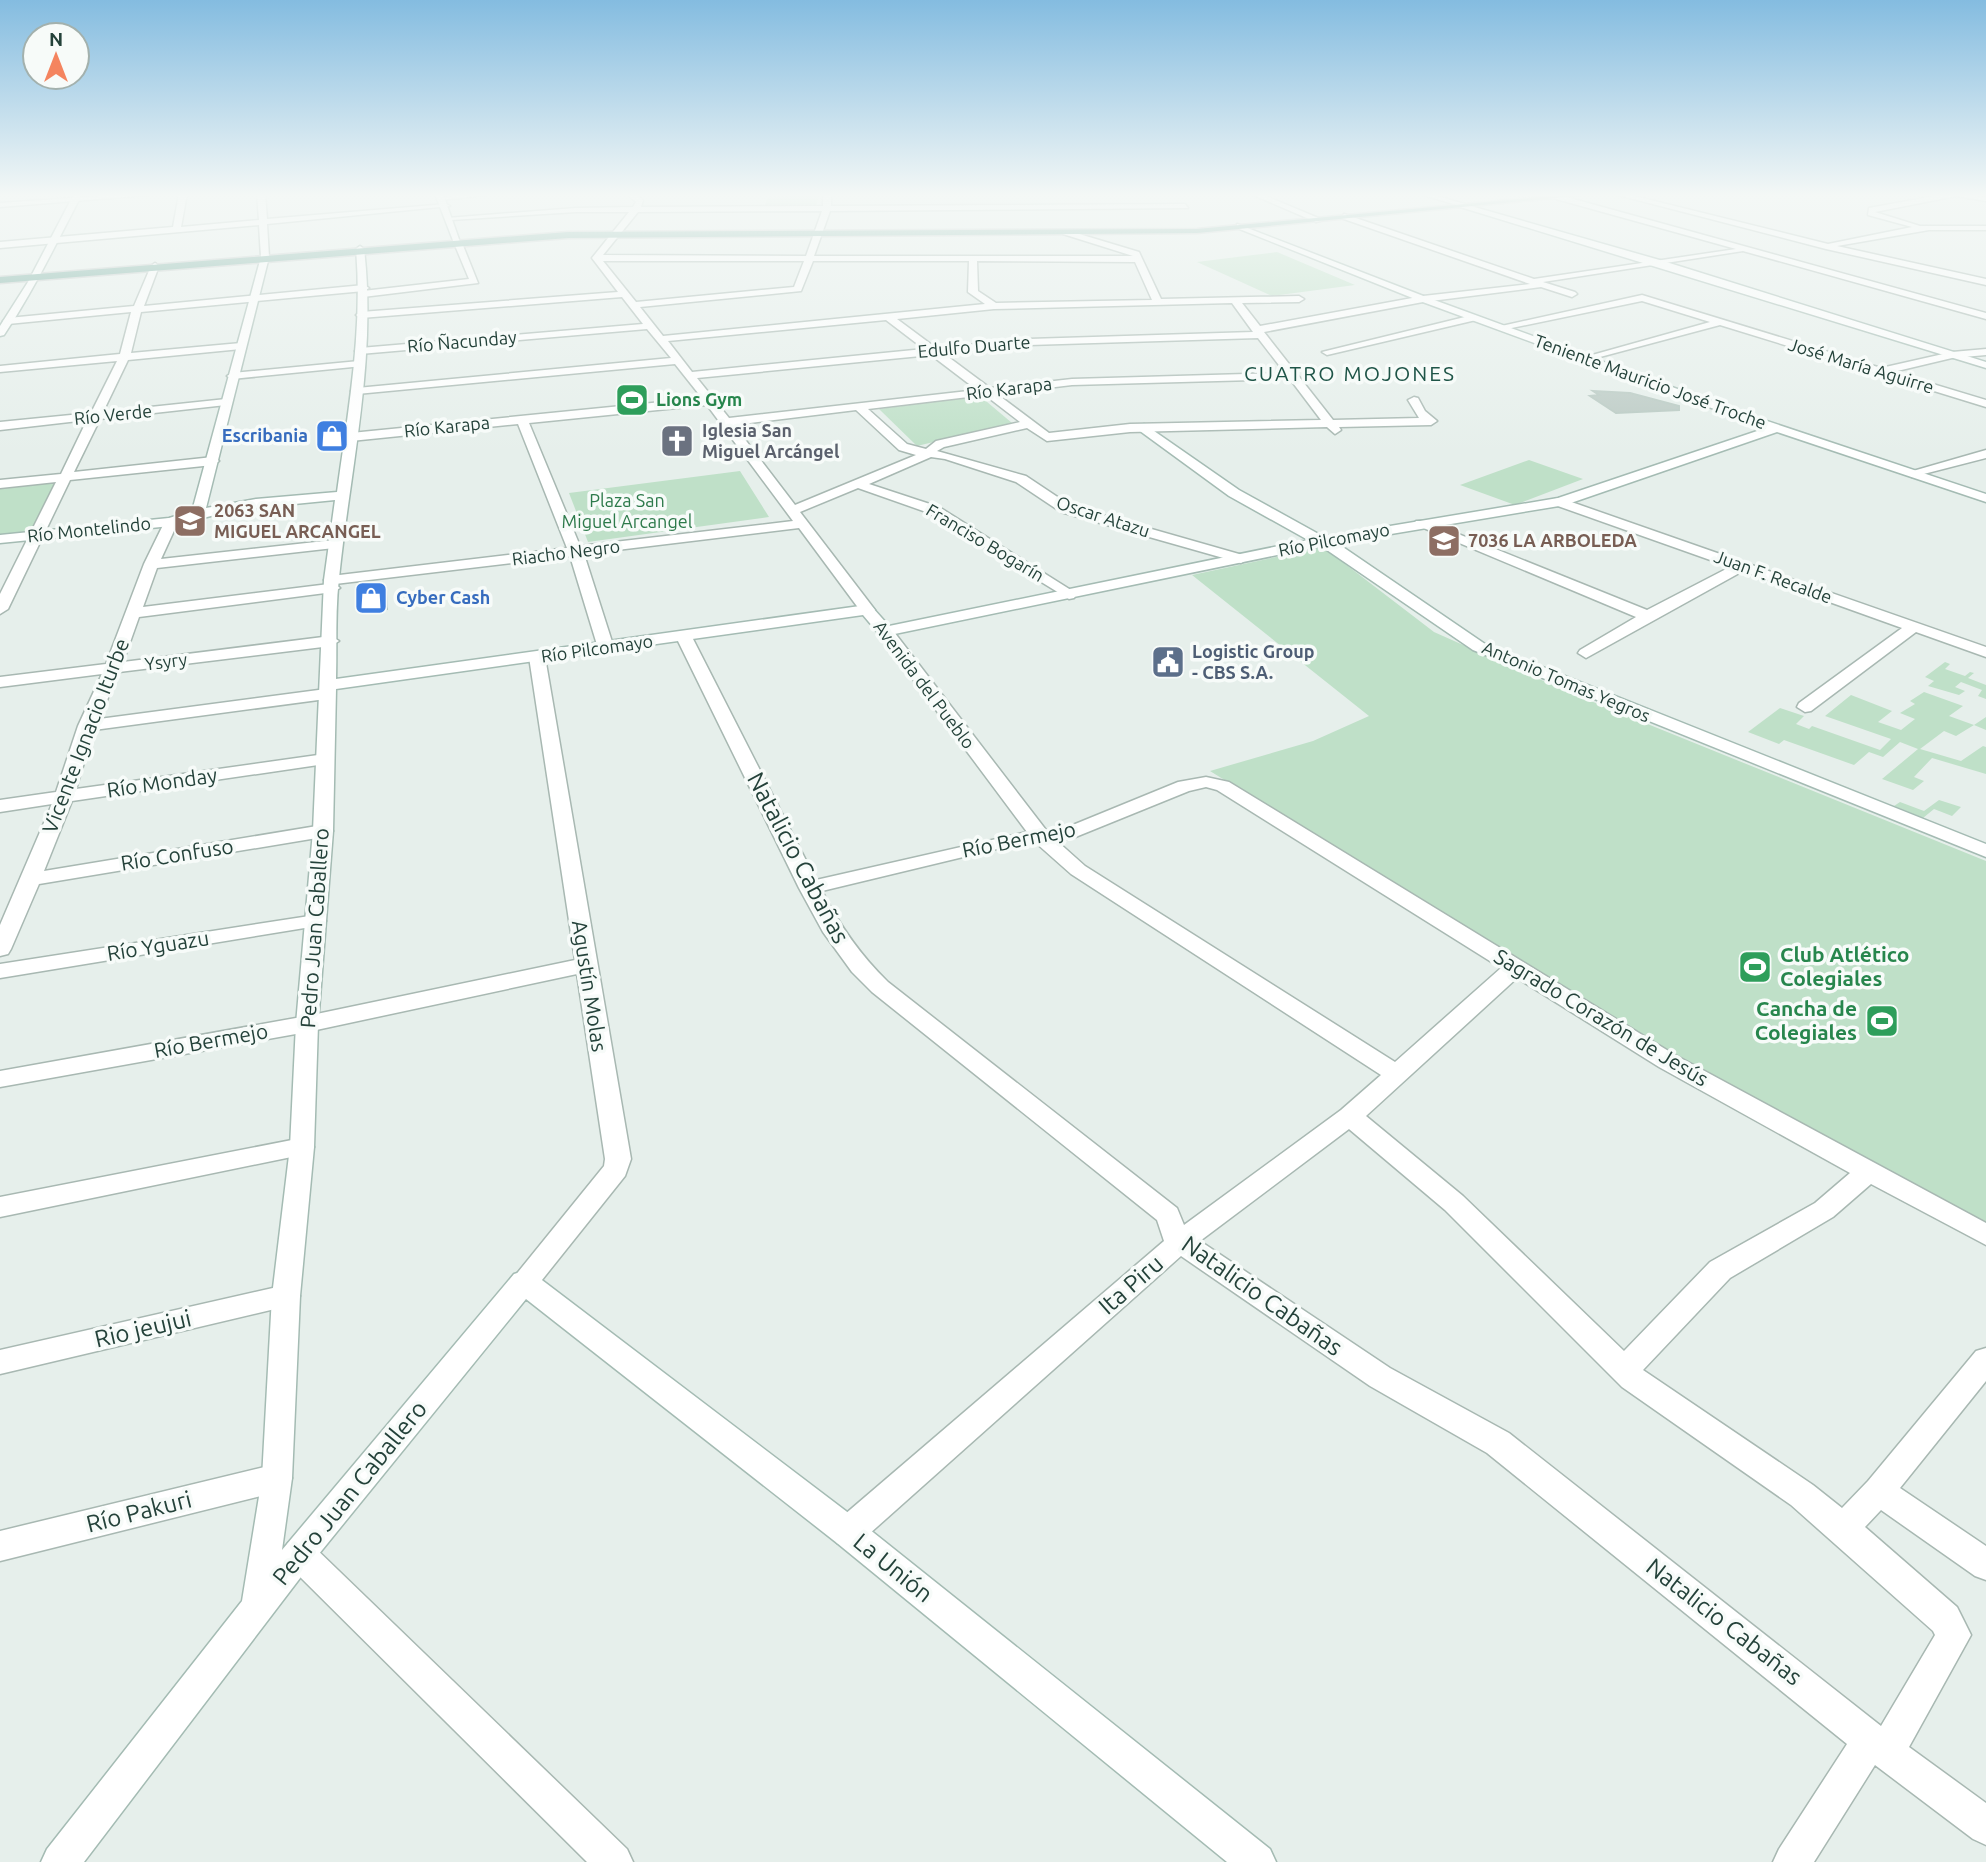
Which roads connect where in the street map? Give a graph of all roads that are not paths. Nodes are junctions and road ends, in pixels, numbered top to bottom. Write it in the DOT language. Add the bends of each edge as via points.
graph roads {
  1 [pos="33,281"];
  2 [pos="149,281"];
  3 [pos="260,281"];
  4 [pos="363,281"];
  5 [pos="475,281"];
  6 [pos="613,281"];
  7 [pos="802,281"];
  8 [pos="973,281"];
  9 [pos="1149,281"];
  10 [pos="1377,281"];
  11 [pos="1533,281"];
  12 [pos="1717,281"];
  13 [pos="1860,281"];
  14 [pos="1546,285"];
  15 [pos="364,291"];
  16 [pos="1573,293"];
  17 [pos="622,294"];
  18 [pos="256,299"];
  19 [pos="1299,299"];
  20 [pos="1425,300"];
  21 [pos="1157,301"];
  22 [pos="1235,301"];
  23 [pos="632,305"];
  24 [pos="994,306"];
  25 [pos="137,310"];
  26 [pos="361,315"];
  27 [pos="887,316"];
  28 [pos="1986,316"];
  29 [pos="1473,318"];
  30 [pos="8,321"];
  31 [pos="1721,322"];
  32 [pos="649,326"];
  33 [pos="1502,327"];
  34 [pos="0,332"];
  35 [pos="1258,332"];
  36 [pos="660,339"];
  37 [pos="241,345"];
  38 [pos="932,351"];
  39 [pos="1327,352"];
  40 [pos="1986,352"];
  41 [pos="1952,355"];
  42 [pos="359,357"];
  43 [pos="124,358"];
  44 [pos="1589,359"];
  45 [pos="678,361"];
  46 [pos="1986,365"];
  47 [pos="0,369"];
  48 [pos="1881,372"];
  49 [pos="232,376"];
  50 [pos="690,376"];
  51 [pos="1293,376"];
  52 [pos="357,391"];
  53 [pos="985,392"];
  54 [pos="1415,400"];
  55 [pos="710,401"];
  56 [pos="226,402"];
  57 [pos="1986,404"];
  58 [pos="859,407"];
  59 [pos="94,417"];
  60 [pos="522,420"];
  61 [pos="726,422"];
  62 [pos="1027,424"];
  63 [pos="0,426"];
  64 [pos="1144,428"];
  65 [pos="1334,428"];
  66 [pos="1777,428"];
  67 [pos="351,437"];
  68 [pos="929,454"];
  69 [pos="1986,454"];
  70 [pos="213,461"];
  71 [pos="1912,473"];
  72 [pos="68,476"];
  73 [pos="0,484"];
  74 [pos="858,484"];
  75 [pos="343,495"];
  76 [pos="1986,498"];
  77 [pos="1560,502"];
  78 [pos="792,511"];
  79 [pos="198,512"];
  80 [pos="172,522"];
  81 [pos="801,524"];
  82 [pos="1421,524"];
  83 [pos="39,534"];
  84 [pos="0,539"];
  85 [pos="1320,542"];
  86 [pos="334,544"];
  87 [pos="576,552"];
  88 [pos="1241,559"];
  89 [pos="152,564"];
  90 [pos="1742,566"];
  91 [pos="332,584"];
  92 [pos="1069,594"];
  93 [pos="0,609"];
  94 [pos="867,610"];
  95 [pos="132,612"];
  96 [pos="1648,616"];
  97 [pos="1913,627"];
  98 [pos="885,631"];
  99 [pos="684,637"];
  100 [pos="331,641"];
  101 [pos="606,648"];
  102 [pos="1986,652"];
  103 [pos="1586,653"];
  104 [pos="537,657"];
  105 [pos="112,669"];
  106 [pos="0,682"];
  107 [pos="326,689"];
  108 [pos="1805,707"];
  109 [pos="87,726"];
  110 [pos="325,759"];
  111 [pos="1223,786"];
  112 [pos="64,797"];
  113 [pos="0,806"];
  114 [pos="323,831"];
  115 [pos="1041,837"];
  116 [pos="1986,851"];
  117 [pos="31,879"];
  118 [pos="809,888"];
  119 [pos="316,921"];
  120 [pos="0,949"];
  121 [pos="585,965"];
  122 [pos="1517,966"];
  123 [pos="0,971"];
  124 [pos="307,1024"];
  125 [pos="1398,1074"];
  126 [pos="0,1079"];
  127 [pos="1350,1116"];
  128 [pos="302,1147"];
  129 [pos="1868,1172"];
  130 [pos="0,1207"];
  131 [pos="1986,1235"];
  132 [pos="1180,1242"];
  133 [pos="524,1282"];
  134 [pos="286,1296"];
  135 [pos="1986,1360"];
  136 [pos="0,1362"];
  137 [pos="1624,1370"];
  138 [pos="277,1478"];
  139 [pos="1879,1491"];
  140 [pos="1843,1528"];
  141 [pos="848,1532"];
  142 [pos="0,1546"];
  143 [pos="299,1554"];
  144 [pos="1986,1565"];
  145 [pos="257,1607"];
  146 [pos="1878,1746"];
  147 [pos="1986,1826"];
  148 [pos="60,1862"];
  149 [pos="614,1862"];
  150 [pos="1257,1862"];
  151 [pos="1792,1862"];
  1 -- 30 [label="street"];
  2 -- 25 [label="street"];
  3 -- 18 [label="street"];
  4 -- 15 [label="street, Pedro Juan Caballero"];
  5 -- 15 [label="street"];
  6 -- 17 [label="street, Avenida del Pueblo"];
  7 -- 23 [label="street" via="793,291"];
  8 -- 24 [label="street" via="973,292"];
  9 -- 21 [label="street"];
  10 -- 20 [label="street, Teniente Mauricio José Troche"];
  11 -- 14 [label="street"];
  12 -- 41 [label="street"];
  13 -- 28 [label="street"];
  14 -- 16 [label="street"];
  14 -- 20 [label="street, Edulfo Duarte"];
  15 -- 18 [label="street"];
  15 -- 26 [label="street, Pedro Juan Caballero"];
  17 -- 23 [label="street, Avenida del Pueblo"];
  17 -- 26 [label="street"];
  18 -- 25 [label="street"];
  18 -- 37 [label="street"];
  19 -- 22 [label="street"];
  20 -- 29 [label="street, Teniente Mauricio José Troche"];
  20 -- 35 [label="street, Edulfo Duarte"];
  21 -- 22 [label="street"];
  21 -- 24 [label="street"];
  22 -- 35 [label="street"];
  23 -- 32 [label="street, Avenida del Pueblo"];
  24 -- 27 [label="street"];
  25 -- 30 [label="street"];
  25 -- 43 [label="street"];
  26 -- 42 [label="street, Pedro Juan Caballero"];
  27 -- 36 [label="street"];
  27 -- 38 [label="street"];
  29 -- 33 [label="street, Teniente Mauricio José Troche"];
  29 -- 39 [label="street"];
  30 -- 34 [label="street"];
  31 -- 33 [label="street, José María Aguirre" via="1638,298"];
  31 -- 44 [label="street"];
  31 -- 48 [label="street, José María Aguirre"];
  32 -- 36 [label="street, Avenida del Pueblo"];
  32 -- 42 [label="street, Río Ñacunday"];
  33 -- 44 [label="street, Teniente Mauricio José Troche"];
  35 -- 38 [label="street, Edulfo Duarte"];
  35 -- 51 [label="street"];
  36 -- 45 [label="street, Avenida del Pueblo"];
  37 -- 43 [label="street"];
  37 -- 49 [label="street"];
  38 -- 50 [label="street, Edulfo Duarte"];
  38 -- 53 [label="street"];
  40 -- 41 [label="street"];
  41 -- 46 [label="street"];
  41 -- 48 [label="street"];
  42 -- 49 [label="street, Río Ñacunday"];
  42 -- 52 [label="street, Pedro Juan Caballero"];
  43 -- 47 [label="street"];
  43 -- 59 [label="street"];
  44 -- 66 [label="street, Teniente Mauricio José Troche"];
  45 -- 50 [label="street, Avenida del Pueblo"];
  45 -- 52 [label="street"];
  48 -- 57 [label="street, José María Aguirre"];
  49 -- 56 [label="street"];
  50 -- 55 [label="street, Avenida del Pueblo"];
  51 -- 53 [label="street, Río Karapa" via="1083,382"];
  51 -- 65 [label="street"];
  52 -- 67 [label="street, Pedro Juan Caballero"];
  53 -- 58 [label="street, Río Karapa"];
  53 -- 62 [label="street"];
  54 -- 65 [label="street" via="1420,413 1431,421"];
  55 -- 60 [label="street, Río Karapa"];
  55 -- 61 [label="street, Avenida del Pueblo"];
  56 -- 59 [label="street, Río Verde"];
  56 -- 70 [label="street"];
  58 -- 61 [label="street, Río Karapa"];
  58 -- 68 [label="street, Oscar Atazu" via="903,447"];
  59 -- 63 [label="street, Río Verde"];
  59 -- 72 [label="street"];
  60 -- 67 [label="street, Río Karapa"];
  60 -- 87 [label="street"];
  61 -- 78 [label="street, Avenida del Pueblo"];
  62 -- 64 [label="street" via="1046,437"];
  62 -- 68 [label="street" via="940,444"];
  64 -- 65 [label="street"];
  64 -- 85 [label="street" via="1234,493"];
  66 -- 71 [label="street, Teniente Mauricio José Troche"];
  66 -- 77 [label="street, Río Pilcomayo"];
  67 -- 75 [label="street, Pedro Juan Caballero"];
  68 -- 74 [label="street"];
  68 -- 88 [label="street, Oscar Atazu" via="1021,479 1073,511"];
  69 -- 71 [label="street"];
  70 -- 72 [label="street"];
  70 -- 79 [label="street"];
  71 -- 76 [label="street, Teniente Mauricio José Troche"];
  72 -- 73 [label="street"];
  72 -- 83 [label="street"];
  74 -- 78 [label="street"];
  74 -- 92 [label="street, Franciso Bogarín" via="934,510"];
  75 -- 79 [label="street, Río Montelindo"];
  75 -- 86 [label="street, Pedro Juan Caballero"];
  77 -- 82 [label="street, Río Pilcomayo"];
  77 -- 90 [label="street, Juan F. Recalde"];
  78 -- 81 [label="street, Avenida del Pueblo"];
  79 -- 80 [label="street, Río Montelindo"];
  80 -- 83 [label="street, Río Montelindo"];
  80 -- 89 [label="street, Vicente Ignacio Iturbe"];
  81 -- 87 [label="street, Riacho Negro"];
  81 -- 94 [label="street, Avenida del Pueblo"];
  82 -- 85 [label="street, Río Pilcomayo"];
  82 -- 96 [label="street"];
  83 -- 84 [label="street, Río Montelindo"];
  83 -- 93 [label="street"];
  85 -- 88 [label="street, Río Pilcomayo"];
  85 -- 116 [label="street, Antonio Tomas Yegros" via="1450,635"];
  86 -- 89 [label="street"];
  86 -- 91 [label="street, Pedro Juan Caballero"];
  87 -- 91 [label="street, Riacho Negro"];
  87 -- 101 [label="street"];
  88 -- 92 [label="street, Río Pilcomayo"];
  89 -- 95 [label="street, Vicente Ignacio Iturbe"];
  90 -- 96 [label="street"];
  90 -- 97 [label="street, Juan F. Recalde"];
  91 -- 95 [label="street, Riacho Negro"];
  91 -- 100 [label="street, Pedro Juan Caballero"];
  92 -- 98 [label="street, Río Pilcomayo"];
  94 -- 98 [label="street, Avenida del Pueblo"];
  94 -- 99 [label="street, Río Pilcomayo"];
  95 -- 105 [label="street, Vicente Ignacio Iturbe"];
  96 -- 103 [label="street"];
  97 -- 102 [label="street, Juan F. Recalde"];
  97 -- 108 [label="street"];
  98 -- 115 [label="street, Avenida del Pueblo"];
  99 -- 101 [label="street, Río Pilcomayo"];
  99 -- 118 [label="street, Natalicio Cabañas"];
  100 -- 105 [label="street, Ysyry"];
  100 -- 107 [label="street, Pedro Juan Caballero"];
  101 -- 104 [label="street, Río Pilcomayo"];
  104 -- 107 [label="street, Río Pilcomayo"];
  104 -- 121 [label="street, Agustín Molas"];
  105 -- 106 [label="street, Ysyry"];
  105 -- 109 [label="street, Vicente Ignacio Iturbe"];
  107 -- 109 [label="street, Río Pilcomayo"];
  107 -- 110 [label="street, Pedro Juan Caballero"];
  109 -- 112 [label="street, Vicente Ignacio Iturbe"];
  110 -- 112 [label="street, Río Monday"];
  110 -- 114 [label="street, Pedro Juan Caballero"];
  111 -- 115 [label="street, Río Bermejo" via="1206,782 1184,786 1075,831"];
  111 -- 122 [label="street, Sagrado Corazón de Jesús"];
  112 -- 113 [label="street, Río Monday"];
  112 -- 117 [label="street, Vicente Ignacio Iturbe"];
  114 -- 117 [label="street, Río Confuso"];
  114 -- 119 [label="street, Pedro Juan Caballero"];
  115 -- 118 [label="street, Río Bermejo" via="1006,841"];
  115 -- 125 [label="street, Avenida del Pueblo" via="1078,870"];
  117 -- 120 [label="street, Vicente Ignacio Iturbe"];
  118 -- 132 [label="street, Natalicio Cabañas" via="830,927 880,987 1168,1215"];
  119 -- 123 [label="street, Río Yguazu"];
  119 -- 124 [label="street, Pedro Juan Caballero"];
  121 -- 124 [label="street, Río Bermejo"];
  121 -- 133 [label="street, Agustín Molas" via="617,1166"];
  122 -- 125 [label="street, Ita Piru"];
  122 -- 129 [label="street, Sagrado Corazón de Jesús" via="1667,1061"];
  124 -- 126 [label="street, Río Bermejo"];
  124 -- 128 [label="street, Pedro Juan Caballero"];
  125 -- 127 [label="street, Ita Piru"];
  127 -- 132 [label="street, Ita Piru"];
  127 -- 137 [label="street" via="1454,1203"];
  128 -- 130 [label="street"];
  128 -- 134 [label="street, Pedro Juan Caballero"];
  129 -- 131 [label="street, Sagrado Corazón de Jesús"];
  129 -- 137 [label="street" via="1824,1210 1720,1270"];
  132 -- 141 [label="street, Ita Piru"];
  132 -- 146 [label="street, Natalicio Cabañas" via="1380,1377 1498,1443"];
  133 -- 141 [label="street, La Unión"];
  133 -- 143 [label="street, Pedro Juan Caballero"];
  134 -- 136 [label="street, Rio jeujui"];
  134 -- 138 [label="street, Pedro Juan Caballero"];
  135 -- 139 [label="street"];
  137 -- 140 [label="street"];
  138 -- 142 [label="street, Río Pakuri"];
  138 -- 145 [label="street, Pedro Juan Caballero"];
  139 -- 140 [label="street"];
  139 -- 144 [label="street"];
  140 -- 146 [label="street" via="1945,1619 1954,1635"];
  141 -- 150 [label="street, La Unión"];
  143 -- 145 [label="street, Pedro Juan Caballero"];
  143 -- 149 [label="street"];
  145 -- 148 [label="street, Pedro Juan Caballero"];
  146 -- 147 [label="street, Natalicio Cabañas"];
  146 -- 151 [label="street"];
}
